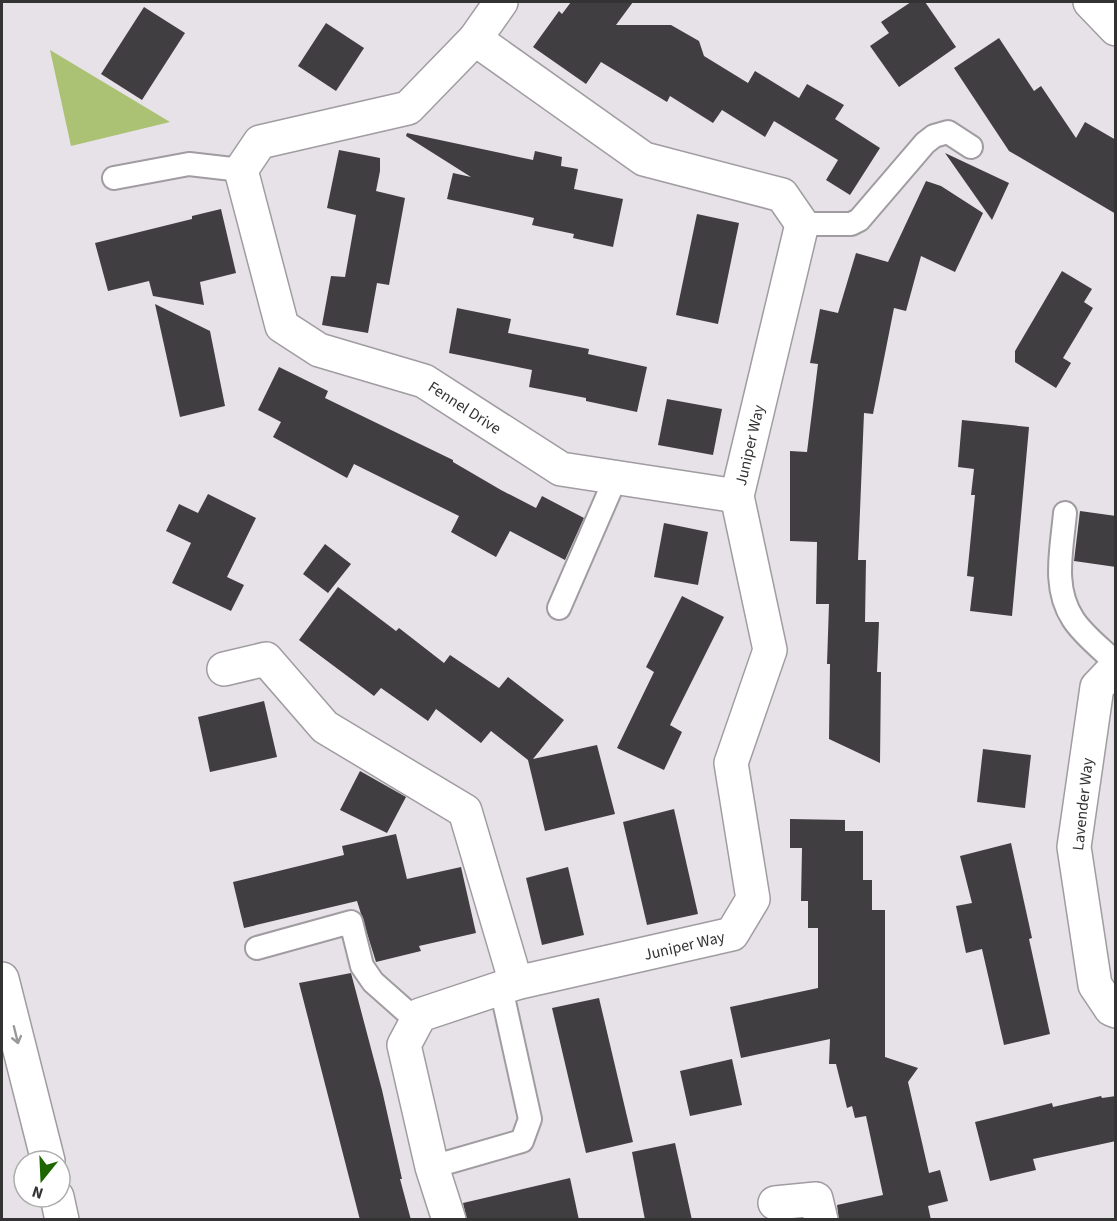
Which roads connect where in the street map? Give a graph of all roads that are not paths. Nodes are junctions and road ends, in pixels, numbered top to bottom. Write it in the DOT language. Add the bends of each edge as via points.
graph roads {
  1 [pos="501,2"];
  2 [pos="1090,2"];
  3 [pos="1116,28"];
  4 [pos="475,39"];
  5 [pos="971,147"];
  6 [pos="241,170"];
  7 [pos="114,178"];
  8 [pos="802,224"];
  9 [pos="616,477"];
  10 [pos="737,496"];
  11 [pos="1065,513"];
  12 [pos="559,609"];
  13 [pos="1116,665"];
  14 [pos="224,669"];
  15 [pos="256,948"];
  16 [pos="2,979"];
  17 [pos="509,986"];
  18 [pos="1116,1011"];
  19 [pos="417,1021"];
  20 [pos="45,1149"];
  21 [pos="432,1167"];
  22 [pos="775,1203"];
  23 [pos="449,1220"];
  24 [pos="821,1220"];
  1 -- 4 [label="main road"];
  2 -- 3 [label="main road"];
  4 -- 6 [label="main road" via="408,108 260,142"];
  4 -- 8 [label="main road" via="644,159 782,195"];
  5 -- 8 [label="lane" via="948,132 934,136 858,220 850,224"];
  6 -- 7 [label="lane" via="189,164"];
  6 -- 9 [label="main road, Fennel Drive" via="282,326 319,350 424,381 561,469"];
  8 -- 10 [label="main road, Juniper Way"];
  9 -- 10 [label="main road, Fennel Drive"];
  9 -- 12 [label="lane"];
  10 -- 17 [label="main road, Juniper Way" via="770,650 731,763 753,899 732,934"];
  11 -- 13 [label="lane" via="1059,572 1062,599 1074,621"];
  13 -- 18 [label="main road, Lavender Way" via="1097,687 1074,847 1095,985"];
  14 -- 17 [label="main road" via="266,659 325,727 465,810"];
  15 -- 19 [label="lane" via="351,922 362,966 373,982"];
  16 -- 20 [label="main road, one-way"];
  17 -- 19 [label="main road, Juniper Way" via="420,1015"];
  17 -- 21 [label="lane" via="530,1119 522,1141"];
  19 -- 21 [label="main road" via="404,1045"];
  21 -- 23 [label="main road"];
  22 -- 24 [label="main road" via="816,1199"];
}
